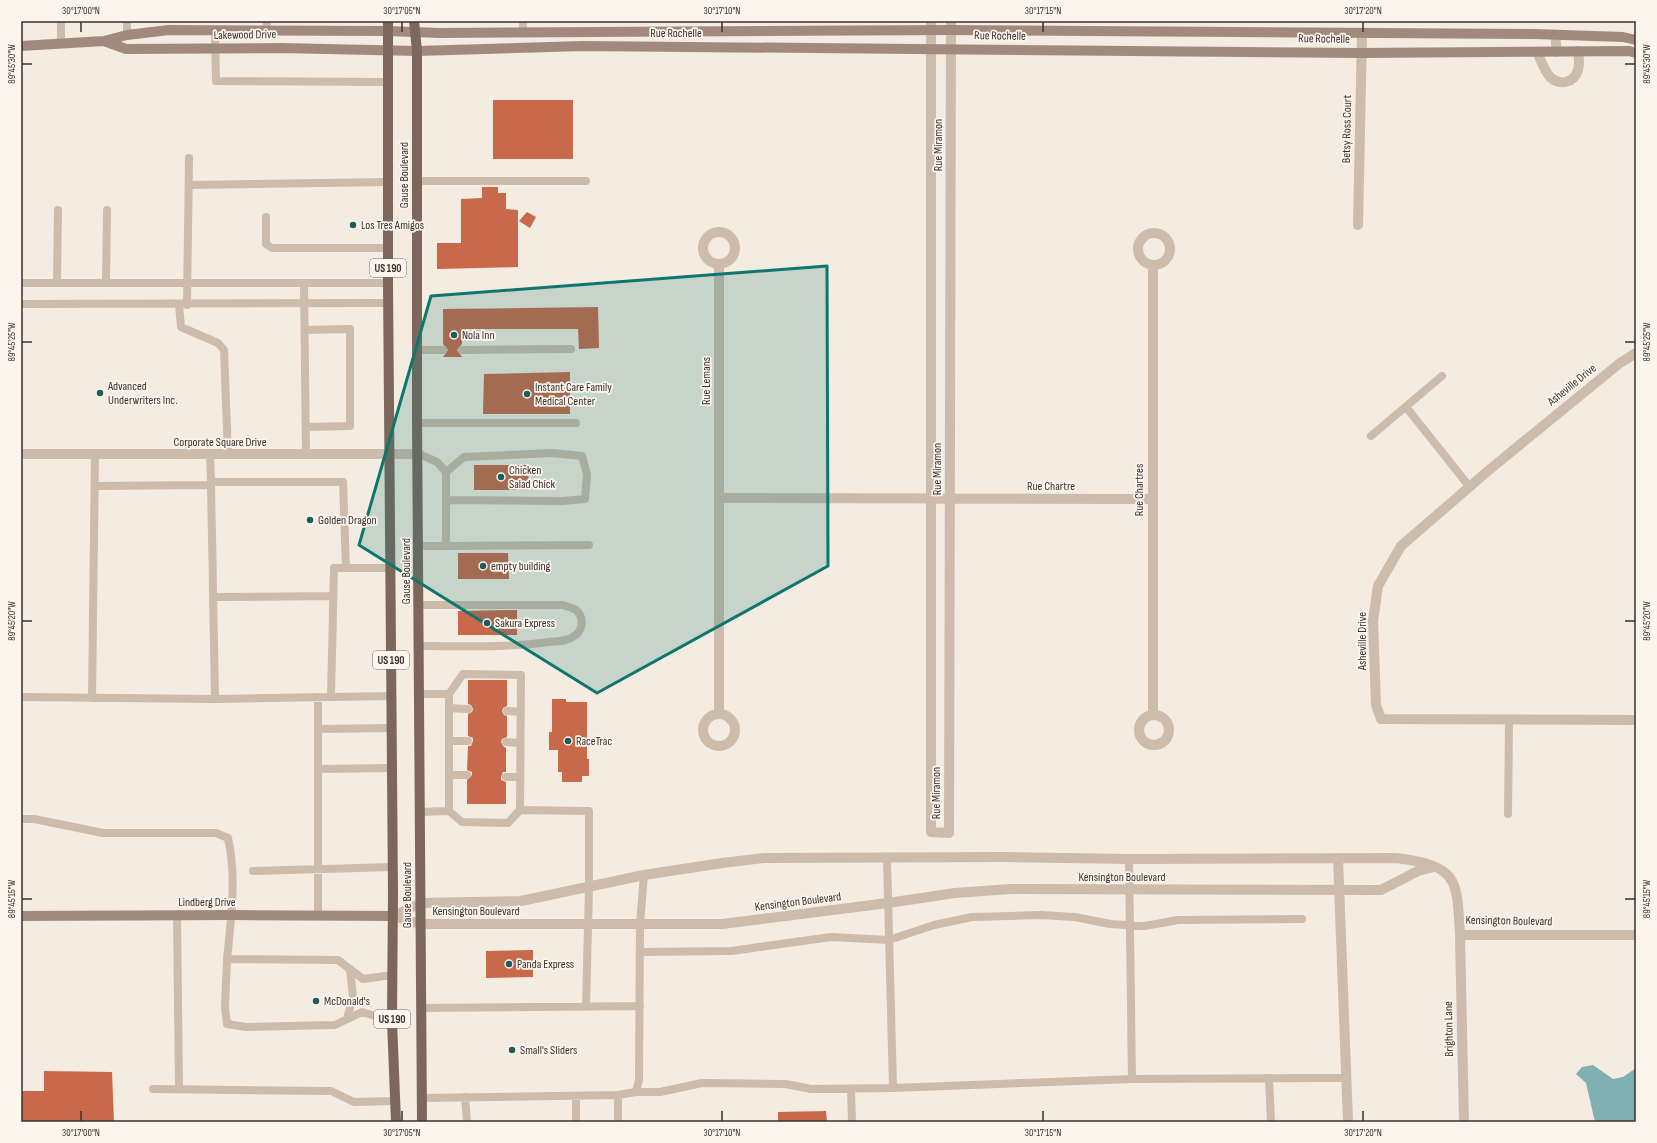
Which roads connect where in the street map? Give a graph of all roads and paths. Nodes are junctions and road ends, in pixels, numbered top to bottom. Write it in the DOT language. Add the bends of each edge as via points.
graph roads {
  1 [pos="61,21"];
  2 [pos="127,21"];
  3 [pos="414,21"];
  4 [pos="523,21"];
  5 [pos="266,26"];
  6 [pos="388,26"];
  7 [pos="931,26"];
  8 [pos="951,26"];
  9 [pos="215,31"];
  10 [pos="523,32"];
  11 [pos="656,32"];
  12 [pos="414,33"];
  13 [pos="1229,33"];
  14 [pos="1362,34"];
  15 [pos="128,35"];
  16 [pos="1555,35"];
  17 [pos="1636,40"];
  18 [pos="104,41"];
  19 [pos="61,44"];
  20 [pos="21,46"];
  21 [pos="656,46"];
  22 [pos="265,48"];
  23 [pos="931,48"];
  24 [pos="951,48"];
  25 [pos="216,49"];
  26 [pos="388,50"];
  27 [pos="417,51"];
  28 [pos="1228,51"];
  29 [pos="1578,51"];
  30 [pos="1361,52"];
  31 [pos="1537,52"];
  32 [pos="1557,52"];
  33 [pos="1636,53"];
  34 [pos="388,82"];
  35 [pos="189,158"];
  36 [pos="417,181"];
  37 [pos="586,181"];
  38 [pos="388,182"];
  39 [pos="189,185"];
  40 [pos="58,210"];
  41 [pos="107,210"];
  42 [pos="266,217"];
  43 [pos="1358,225"];
  44 [pos="388,248"];
  45 [pos="719,264"];
  46 [pos="1154,265"];
  47 [pos="21,283"];
  48 [pos="57,283"];
  49 [pos="106,283"];
  50 [pos="188,283"];
  51 [pos="304,283"];
  52 [pos="388,283"];
  53 [pos="304,303"];
  54 [pos="388,303"];
  55 [pos="21,304"];
  56 [pos="183,305"];
  57 [pos="304,330"];
  58 [pos="571,349"];
  59 [pos="417,350"];
  60 [pos="443,350"];
  61 [pos="462,350"];
  62 [pos="1636,352"];
  63 [pos="1442,376"];
  64 [pos="1406,407"];
  65 [pos="417,423"];
  66 [pos="576,423"];
  67 [pos="306,426"];
  68 [pos="1371,436"];
  69 [pos="390,453"];
  70 [pos="21,454"];
  71 [pos="95,454"];
  72 [pos="306,454"];
  73 [pos="419,454"];
  74 [pos="210,455"];
  75 [pos="228,455"];
  76 [pos="446,472"];
  77 [pos="211,483"];
  78 [pos="95,486"];
  79 [pos="1469,486"];
  80 [pos="719,498"];
  81 [pos="931,499"];
  82 [pos="950,499"];
  83 [pos="1152,499"];
  84 [pos="446,500"];
  85 [pos="589,545"];
  86 [pos="419,546"];
  87 [pos="446,546"];
  88 [pos="346,568"];
  89 [pos="391,568"];
  90 [pos="333,596"];
  91 [pos="213,597"];
  92 [pos="419,605"];
  93 [pos="420,646"];
  94 [pos="420,694"];
  95 [pos="449,694"];
  96 [pos="392,696"];
  97 [pos="21,697"];
  98 [pos="318,697"];
  99 [pos="331,697"];
  100 [pos="92,698"];
  101 [pos="214,699"];
  102 [pos="449,708"];
  103 [pos="468,709"];
  104 [pos="507,711"];
  105 [pos="521,712"];
  106 [pos="719,714"];
  107 [pos="1153,714"];
  108 [pos="1509,720"];
  109 [pos="1636,720"];
  110 [pos="392,728"];
  111 [pos="318,729"];
  112 [pos="449,741"];
  113 [pos="468,741"];
  114 [pos="506,742"];
  115 [pos="520,743"];
  116 [pos="392,768"];
  117 [pos="318,769"];
  118 [pos="450,775"];
  119 [pos="467,775"];
  120 [pos="506,777"];
  121 [pos="520,777"];
  122 [pos="520,810"];
  123 [pos="450,811"];
  124 [pos="420,812"];
  125 [pos="1508,814"];
  126 [pos="21,819"];
  127 [pos="887,858"];
  128 [pos="1338,858"];
  129 [pos="1129,859"];
  130 [pos="393,867"];
  131 [pos="1434,867"];
  132 [pos="318,870"];
  133 [pos="253,871"];
  134 [pos="644,875"];
  135 [pos="589,887"];
  136 [pos="1339,890"];
  137 [pos="1130,891"];
  138 [pos="421,903"];
  139 [pos="888,903"];
  140 [pos="177,915"];
  141 [pos="232,915"];
  142 [pos="21,916"];
  143 [pos="318,916"];
  144 [pos="393,916"];
  145 [pos="1302,919"];
  146 [pos="420,924"];
  147 [pos="589,924"];
  148 [pos="640,924"];
  149 [pos="1128,924"];
  150 [pos="1460,935"];
  151 [pos="1636,935"];
  152 [pos="889,940"];
  153 [pos="640,952"];
  154 [pos="227,959"];
  155 [pos="350,968"];
  156 [pos="392,975"];
  157 [pos="586,1006"];
  158 [pos="640,1006"];
  159 [pos="421,1008"];
  160 [pos="347,1019"];
  161 [pos="392,1021"];
  162 [pos="1269,1078"];
  163 [pos="1346,1078"];
  164 [pos="1132,1079"];
  165 [pos="893,1088"];
  166 [pos="153,1089"];
  167 [pos="179,1089"];
  168 [pos="851,1089"];
  169 [pos="636,1092"];
  170 [pos="618,1095"];
  171 [pos="576,1096"];
  172 [pos="465,1097"];
  173 [pos="422,1098"];
  174 [pos="396,1101"];
  175 [pos="396,1122"];
  176 [pos="422,1122"];
  177 [pos="467,1122"];
  178 [pos="576,1122"];
  179 [pos="618,1122"];
  180 [pos="852,1122"];
  181 [pos="1271,1122"];
  182 [pos="1348,1122"];
  183 [pos="1464,1122"];
  1 -- 19 [label="lane"];
  2 -- 15 [label="lane"];
  3 -- 12 [label="main road, Gause Boulevard / US 190"];
  4 -- 10 [label="lane"];
  5 -- 6 [label="street, Lakewood Drive"];
  5 -- 9 [label="street, Lakewood Drive"];
  5 -- 22 [label="street"];
  6 -- 12 [label="street, Rue Rochelle"];
  6 -- 26 [label="main road, Gause Boulevard / US 190"];
  7 -- 8 [label="street, Rue Rochelle"];
  7 -- 11 [label="street, Rue Rochelle"];
  7 -- 23 [label="street, Rue Miramon"];
  8 -- 13 [label="street, Rue Rochelle"];
  8 -- 24 [label="street, Rue Miramon"];
  9 -- 15 [label="street, Lakewood Drive" via="169,30"];
  9 -- 25 [label="lane"];
  10 -- 11 [label="street, Rue Rochelle"];
  10 -- 12 [label="street, Rue Rochelle"];
  11 -- 21 [label="street"];
  12 -- 27 [label="main road, Gause Boulevard / US 190"];
  13 -- 14 [label="street, Rue Rochelle"];
  13 -- 28 [label="street"];
  14 -- 16 [label="street, Rue Rochelle"];
  14 -- 30 [label="street, Betsy Ross Court"];
  15 -- 18 [label="street, Lakewood Drive"];
  16 -- 17 [label="street, Rue Rochelle" via="1623,37"];
  16 -- 32 [label="street"];
  18 -- 19 [label="street, Lakewood Drive"];
  18 -- 25 [label="street, Lakewood Drive" via="126,48"];
  19 -- 20 [label="street, Lakewood Drive"];
  21 -- 23 [label="street, Rue Rochelle"];
  21 -- 27 [label="street, Rue Rochelle"];
  22 -- 25 [label="street, Lakewood Drive"];
  22 -- 26 [label="street, Lakewood Drive"];
  23 -- 24 [label="street, Rue Rochelle"];
  23 -- 81 [label="street, Rue Miramon"];
  24 -- 28 [label="street, Rue Rochelle"];
  24 -- 82 [label="street, Rue Miramon"];
  25 -- 34 [label="lane" via="216,81"];
  26 -- 27 [label="street, Rue Rochelle"];
  26 -- 34 [label="main road, Gause Boulevard / US 190"];
  27 -- 36 [label="main road, Gause Boulevard / US 190"];
  28 -- 30 [label="street, Rue Rochelle"];
  29 -- 31 [label="street" via="1579,64 1576,75 1564,83 1550,76"];
  29 -- 32 [label="street, Rue Rochelle"];
  29 -- 33 [label="street, Rue Rochelle"];
  30 -- 31 [label="street, Rue Rochelle"];
  30 -- 43 [label="street, Betsy Ross Court"];
  31 -- 32 [label="street, Rue Rochelle"];
  34 -- 38 [label="main road, Gause Boulevard / US 190"];
  35 -- 39 [label="lane"];
  36 -- 37 [label="lane"];
  36 -- 59 [label="main road, Gause Boulevard / US 190"];
  38 -- 39 [label="lane"];
  38 -- 44 [label="main road, Gause Boulevard / US 190"];
  39 -- 50 [label="lane"];
  40 -- 48 [label="lane"];
  41 -- 49 [label="lane"];
  42 -- 44 [label="lane" via="266,244 272,248"];
  44 -- 52 [label="main road, Gause Boulevard / US 190"];
  45 -- 80 [label="street, Rue Lemans"];
  46 -- 83 [label="street, Rue Chartres"];
  47 -- 48 [label="lane"];
  48 -- 49 [label="lane"];
  49 -- 50 [label="lane"];
  50 -- 51 [label="lane"];
  50 -- 56 [label="lane"];
  51 -- 52 [label="lane"];
  51 -- 53 [label="lane"];
  52 -- 54 [label="main road, Gause Boulevard / US 190"];
  53 -- 54 [label="lane"];
  53 -- 56 [label="lane"];
  53 -- 57 [label="lane"];
  54 -- 69 [label="main road, Gause Boulevard / US 190"];
  55 -- 56 [label="lane"];
  56 -- 75 [label="lane" via="181,327 218,343 224,350"];
  57 -- 67 [label="lane"];
  57 -- 67 [label="lane" via="350,329 350,426"];
  58 -- 61 [label="lane"];
  59 -- 60 [label="lane"];
  59 -- 65 [label="main road, Gause Boulevard / US 190"];
  62 -- 79 [label="street, Asheville Drive"];
  63 -- 64 [label="lane"];
  64 -- 68 [label="lane"];
  64 -- 79 [label="lane"];
  65 -- 66 [label="lane"];
  65 -- 73 [label="main road, Gause Boulevard / US 190"];
  67 -- 72 [label="lane"];
  69 -- 72 [label="street, Corporate Square Drive"];
  69 -- 73 [label="street, Corporate Square Drive"];
  69 -- 89 [label="main road, Gause Boulevard / US 190"];
  70 -- 71 [label="street, Corporate Square Drive"];
  71 -- 74 [label="street, Corporate Square Drive"];
  71 -- 78 [label="lane"];
  72 -- 75 [label="street, Corporate Square Drive"];
  73 -- 76 [label="lane" via="438,462"];
  73 -- 86 [label="main road, Gause Boulevard / US 190"];
  74 -- 75 [label="street, Corporate Square Drive"];
  74 -- 77 [label="lane"];
  76 -- 84 [label="lane"];
  76 -- 84 [label="lane" via="464,457 552,453 582,456 587,474 585,499"];
  77 -- 78 [label="lane"];
  77 -- 88 [label="lane" via="343,482"];
  77 -- 91 [label="lane"];
  78 -- 100 [label="lane"];
  79 -- 108 [label="street, Asheville Drive" via="1401,546 1378,586 1373,621 1376,705 1381,719"];
  80 -- 81 [label="street"];
  80 -- 106 [label="street, Rue Lemans"];
  81 -- 82 [label="street"];
  81 -- 82 [label="street, Rue Miramon" via="931,832 949,832"];
  82 -- 83 [label="street, Rue Chartre"];
  83 -- 107 [label="street, Rue Chartres"];
  84 -- 87 [label="lane"];
  85 -- 87 [label="lane"];
  86 -- 87 [label="lane"];
  86 -- 92 [label="main road, Gause Boulevard / US 190"];
  88 -- 89 [label="lane"];
  88 -- 90 [label="lane" via="334,568"];
  89 -- 96 [label="main road, Gause Boulevard / US 190"];
  90 -- 91 [label="lane"];
  90 -- 99 [label="lane"];
  91 -- 101 [label="lane"];
  92 -- 93 [label="main road, Gause Boulevard / US 190"];
  92 -- 93 [label="lane" via="562,605 572,607 580,613 582,620 581,628 575,636 567,640 515,646"];
  93 -- 94 [label="main road, Gause Boulevard / US 190"];
  94 -- 95 [label="lane"];
  94 -- 124 [label="main road, Gause Boulevard / US 190"];
  95 -- 102 [label="lane"];
  95 -- 105 [label="lane" via="463,674 521,675"];
  96 -- 99 [label="lane"];
  96 -- 110 [label="main road, Gause Boulevard / US 190"];
  97 -- 100 [label="lane"];
  98 -- 99 [label="lane"];
  98 -- 101 [label="lane"];
  98 -- 111 [label="lane"];
  100 -- 101 [label="lane"];
  102 -- 103 [label="lane"];
  102 -- 112 [label="lane"];
  104 -- 105 [label="lane"];
  105 -- 115 [label="lane"];
  108 -- 109 [label="street, Asheville Drive"];
  108 -- 125 [label="lane"];
  110 -- 111 [label="lane"];
  110 -- 116 [label="main road, Gause Boulevard / US 190"];
  111 -- 117 [label="lane"];
  112 -- 113 [label="lane"];
  112 -- 118 [label="lane"];
  114 -- 115 [label="lane"];
  115 -- 121 [label="lane"];
  116 -- 117 [label="lane"];
  116 -- 130 [label="main road, Gause Boulevard / US 190"];
  117 -- 132 [label="lane"];
  118 -- 119 [label="lane"];
  118 -- 123 [label="lane"];
  120 -- 121 [label="lane"];
  121 -- 122 [label="lane"];
  122 -- 123 [label="lane" via="508,823 462,822"];
  122 -- 135 [label="lane" via="589,811"];
  123 -- 124 [label="lane"];
  124 -- 138 [label="main road, Gause Boulevard / US 190"];
  126 -- 141 [label="lane" via="34,818 103,833 216,833 228,838 231,852"];
  127 -- 129 [label="street, Kensington Boulevard"];
  127 -- 134 [label="street, Kensington Boulevard" via="764,858"];
  127 -- 139 [label="lane"];
  128 -- 129 [label="street, Kensington Boulevard"];
  128 -- 131 [label="street, Kensington Boulevard" via="1396,858"];
  128 -- 136 [label="street"];
  129 -- 137 [label="lane"];
  130 -- 132 [label="lane"];
  130 -- 144 [label="main road, Gause Boulevard / US 190"];
  131 -- 136 [label="street, Kensington Boulevard" via="1418,871 1381,890"];
  131 -- 150 [label="street, Kensington Boulevard" via="1446,872 1454,882 1458,893"];
  132 -- 133 [label="lane"];
  132 -- 143 [label="lane"];
  134 -- 135 [label="street, Kensington Boulevard"];
  134 -- 148 [label="lane"];
  135 -- 138 [label="street, Kensington Boulevard" via="521,901"];
  135 -- 147 [label="lane"];
  136 -- 137 [label="street, Kensington Boulevard"];
  136 -- 163 [label="street"];
  137 -- 139 [label="street, Kensington Boulevard" via="1011,889 955,893"];
  137 -- 149 [label="lane"];
  138 -- 144 [label="street, Kensington Boulevard"];
  138 -- 146 [label="main road, Gause Boulevard / US 190"];
  139 -- 148 [label="street, Kensington Boulevard" via="722,924"];
  139 -- 152 [label="lane"];
  140 -- 141 [label="street, Lindberg Drive"];
  140 -- 142 [label="street, Lindberg Drive"];
  140 -- 167 [label="lane"];
  141 -- 143 [label="street, Lindberg Drive"];
  141 -- 154 [label="lane"];
  143 -- 144 [label="street, Lindberg Drive"];
  144 -- 146 [label="street, Kensington Boulevard"];
  144 -- 156 [label="main road, Gause Boulevard / US 190"];
  145 -- 149 [label="lane" via="1184,920 1145,926"];
  146 -- 147 [label="street, Kensington Boulevard"];
  146 -- 159 [label="main road, Gause Boulevard / US 190"];
  147 -- 148 [label="street, Kensington Boulevard"];
  147 -- 157 [label="lane"];
  148 -- 153 [label="lane"];
  149 -- 152 [label="lane" via="1040,915 972,917 934,925"];
  149 -- 164 [label="lane"];
  150 -- 151 [label="street, Kensington Boulevard"];
  150 -- 183 [label="street, Brighton Lane"];
  152 -- 153 [label="lane" via="831,937 731,951"];
  152 -- 165 [label="lane"];
  153 -- 158 [label="lane"];
  154 -- 155 [label="lane" via="338,960"];
  154 -- 160 [label="lane" via="227,1024 246,1027 335,1025"];
  155 -- 156 [label="lane" via="363,979"];
  155 -- 160 [label="lane" via="354,997"];
  156 -- 161 [label="main road, Gause Boulevard / US 190"];
  157 -- 158 [label="lane"];
  157 -- 159 [label="lane"];
  158 -- 169 [label="lane" via="639,1080"];
  159 -- 173 [label="main road, Gause Boulevard / US 190"];
  160 -- 161 [label="lane" via="362,1012"];
  161 -- 174 [label="main road, Gause Boulevard / US 190"];
  162 -- 163 [label="lane"];
  162 -- 164 [label="lane"];
  162 -- 181 [label="lane"];
  163 -- 182 [label="street"];
  164 -- 165 [label="lane"];
  165 -- 168 [label="lane"];
  166 -- 167 [label="lane"];
  167 -- 174 [label="lane" via="331,1090 354,1102"];
  168 -- 169 [label="lane" via="811,1089 755,1082 702,1082 660,1092"];
  168 -- 180 [label="lane"];
  169 -- 170 [label="lane"];
  170 -- 171 [label="lane"];
  170 -- 179 [label="lane"];
  171 -- 172 [label="lane"];
  171 -- 178 [label="lane"];
  172 -- 173 [label="lane"];
  172 -- 177 [label="lane"];
  173 -- 176 [label="main road, Gause Boulevard / US 190"];
  174 -- 175 [label="main road, Gause Boulevard / US 190"];
}
